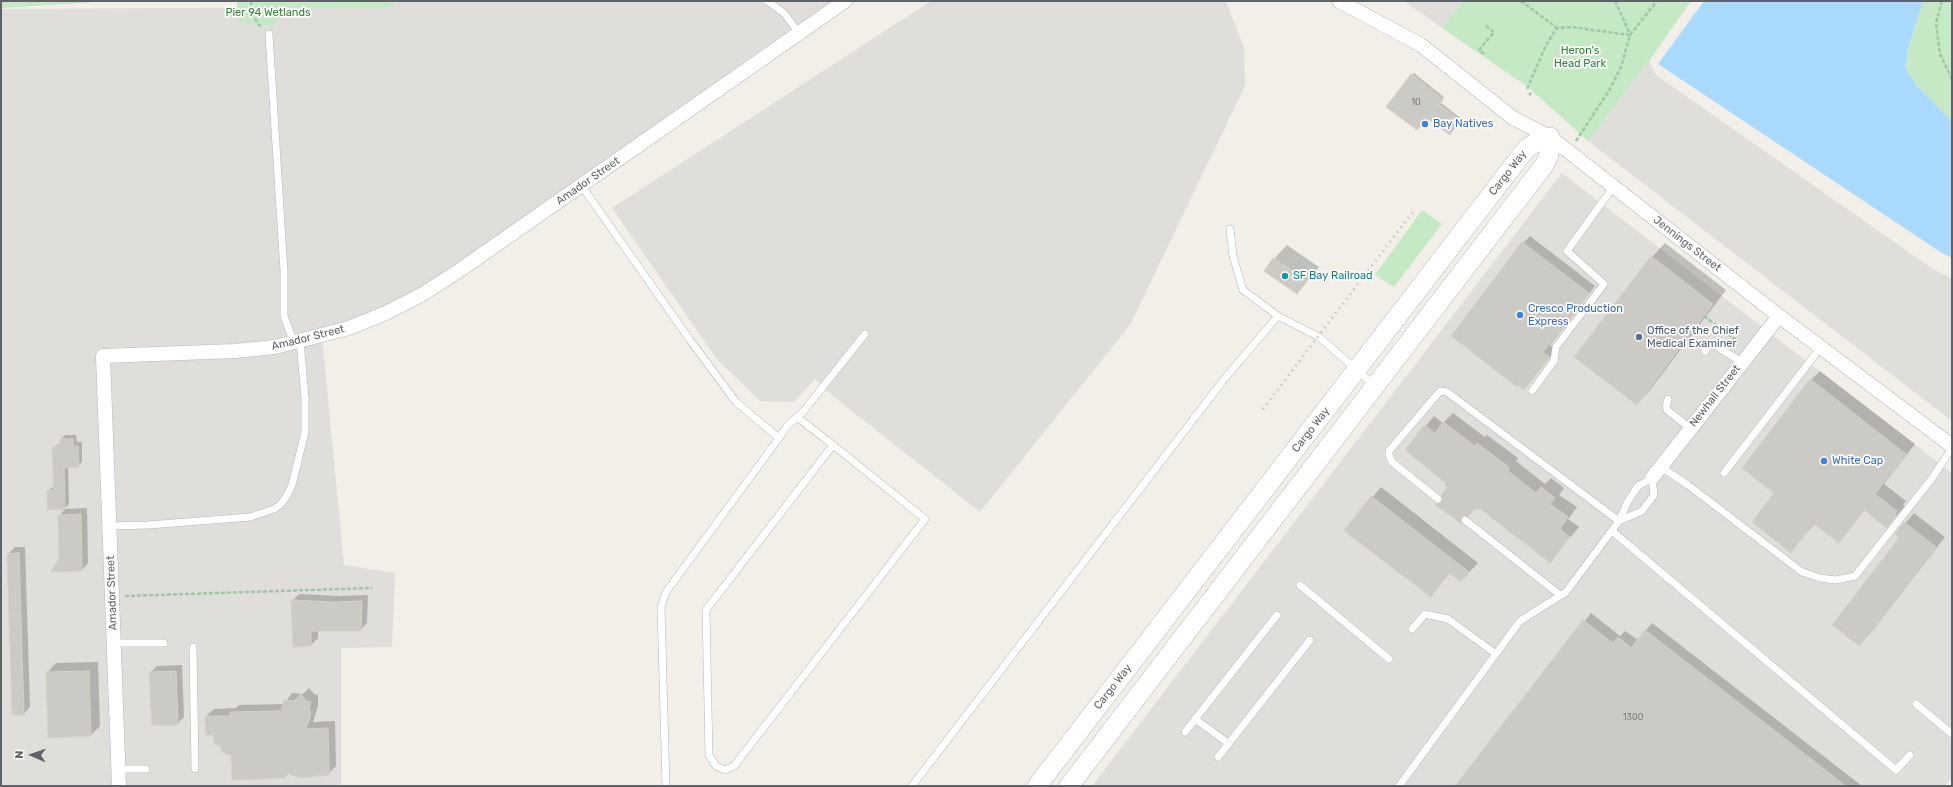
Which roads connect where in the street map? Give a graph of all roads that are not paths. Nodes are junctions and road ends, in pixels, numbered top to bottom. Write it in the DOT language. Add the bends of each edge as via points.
graph roads {
  1 [pos="767,1"];
  2 [pos="845,1"];
  3 [pos="1340,1"];
  4 [pos="799,33"];
  5 [pos="269,34"];
  6 [pos="1550,137"];
  7 [pos="581,185"];
  8 [pos="1614,186"];
  9 [pos="1230,228"];
  10 [pos="1278,316"];
  11 [pos="1779,316"];
  12 [pos="865,334"];
  13 [pos="297,342"];
  14 [pos="1821,346"];
  15 [pos="1705,351"];
  16 [pos="1741,362"];
  17 [pos="1357,370"];
  18 [pos="1375,386"];
  19 [pos="1532,391"];
  20 [pos="1668,399"];
  21 [pos="797,417"];
  22 [pos="1690,428"];
  23 [pos="779,438"];
  24 [pos="833,445"];
  25 [pos="1952,447"];
  26 [pos="1661,466"];
  27 [pos="1724,473"];
  28 [pos="1652,478"];
  29 [pos="1438,499"];
  30 [pos="1465,520"];
  31 [pos="1619,521"];
  32 [pos="109,526"];
  33 [pos="1612,531"];
  34 [pos="1300,585"];
  35 [pos="1560,595"];
  36 [pos="1277,615"];
  37 [pos="1412,629"];
  38 [pos="1310,640"];
  39 [pos="114,643"];
  40 [pos="164,643"];
  41 [pos="193,647"];
  42 [pos="1496,654"];
  43 [pos="1389,659"];
  44 [pos="1916,704"];
  45 [pos="1195,719"];
  46 [pos="1186,732"];
  47 [pos="1952,734"];
  48 [pos="1228,743"];
  49 [pos="1910,755"];
  50 [pos="1218,756"];
  51 [pos="119,769"];
  52 [pos="146,770"];
  53 [pos="195,770"];
  54 [pos="119,786"];
  55 [pos="666,786"];
  56 [pos="912,786"];
  57 [pos="1037,786"];
  58 [pos="1069,786"];
  59 [pos="1399,786"];
  1 -- 4 [label="lane" via="784,13"];
  2 -- 4 [label="street, Amador Street"];
  3 -- 6 [label="street, Jennings Street" via="1420,45 1513,118"];
  4 -- 7 [label="street, Amador Street"];
  5 -- 13 [label="lane" via="284,272 284,316"];
  6 -- 8 [label="street, Jennings Street"];
  6 -- 17 [label="main road, Cargo Way" via="1526,149"];
  6 -- 18 [label="main road" via="1546,164"];
  7 -- 13 [label="street, Amador Street" via="423,294 349,328"];
  7 -- 23 [label="lane" via="736,402"];
  8 -- 11 [label="street, Jennings Street"];
  8 -- 19 [label="lane" via="1567,251 1604,284 1556,347 1554,361"];
  9 -- 10 [label="lane" via="1233,256 1243,290"];
  10 -- 17 [label="lane" via="1319,337"];
  10 -- 56 [label="lane" via="1224,378"];
  11 -- 14 [label="street, Jennings Street"];
  11 -- 16 [label="street, Newhall Street"];
  12 -- 21 [label="lane"];
  13 -- 32 [label="lane" via="306,398 304,432 292,485 281,504 274,509 250,516"];
  13 -- 32 [label="street, Amador Street" via="235,352 103,356"];
  14 -- 25 [label="street, Jennings Street"];
  14 -- 27 [label="lane"];
  15 -- 16 [label="lane" via="1709,346 1715,346"];
  16 -- 22 [label="street, Newhall Street"];
  17 -- 18 [label="lane"];
  17 -- 57 [label="main road, Cargo Way"];
  18 -- 58 [label="main road"];
  20 -- 22 [label="lane" via="1667,410"];
  21 -- 23 [label="lane"];
  21 -- 24 [label="lane"];
  22 -- 26 [label="street, Newhall Street"];
  23 -- 55 [label="lane" via="666,592 661,607"];
  24 -- 24 [label="lane" via="925,518 734,766 725,770 716,766 709,755 706,610"];
  25 -- 26 [label="lane" via="1933,477 1855,576 1836,580 1802,572"];
  26 -- 28 [label="street, Newhall Street"];
  28 -- 31 [label="lane" via="1638,486"];
  28 -- 31 [label="lane" via="1654,496 1642,511"];
  29 -- 31 [label="lane" via="1392,462 1389,451 1440,391 1447,392"];
  30 -- 35 [label="lane"];
  31 -- 33 [label="lane"];
  32 -- 39 [label="street, Amador Street"];
  33 -- 35 [label="lane" via="1566,592"];
  33 -- 49 [label="lane" via="1896,770"];
  34 -- 43 [label="lane"];
  35 -- 42 [label="lane" via="1520,621"];
  36 -- 45 [label="lane"];
  37 -- 42 [label="lane" via="1425,614 1448,618"];
  38 -- 48 [label="lane"];
  39 -- 40 [label="lane"];
  39 -- 51 [label="street, Amador Street"];
  41 -- 53 [label="lane"];
  42 -- 59 [label="lane"];
  44 -- 47 [label="lane"];
  45 -- 46 [label="lane"];
  45 -- 48 [label="lane"];
  48 -- 50 [label="lane"];
  51 -- 52 [label="lane"];
  51 -- 54 [label="street, Amador Street"];
}
